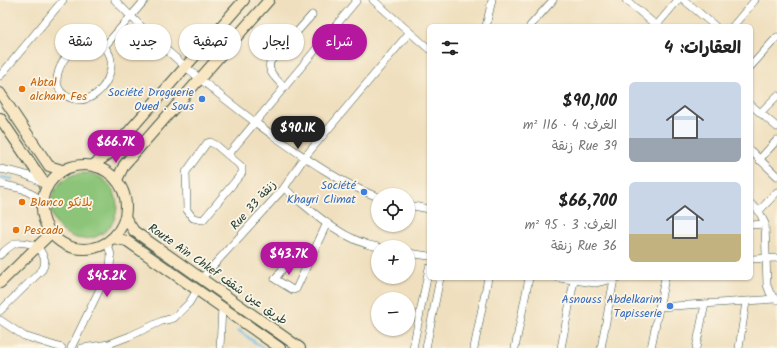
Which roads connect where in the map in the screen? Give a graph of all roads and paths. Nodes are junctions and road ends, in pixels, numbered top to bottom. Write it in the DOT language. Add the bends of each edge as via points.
graph roads {
  1 [pos="63,0"];
  2 [pos="115,0"];
  3 [pos="145,0"];
  4 [pos="244,0"];
  5 [pos="269,0"];
  6 [pos="357,0"];
  7 [pos="373,0"];
  8 [pos="492,0"];
  9 [pos="553,0"];
  10 [pos="626,0"];
  11 [pos="678,0"];
  12 [pos="684,0"];
  13 [pos="755,0"];
  14 [pos="312,15"];
  15 [pos="130,16"];
  16 [pos="486,24"];
  17 [pos="532,24"];
  18 [pos="654,24"];
  19 [pos="658,24"];
  20 [pos="713,24"];
  21 [pos="735,24"];
  22 [pos="409,32"];
  23 [pos="776,41"];
  24 [pos="107,43"];
  25 [pos="104,47"];
  26 [pos="427,47"];
  27 [pos="753,64"];
  28 [pos="184,67"];
  29 [pos="0,76"];
  30 [pos="200,80"];
  31 [pos="284,88"];
  32 [pos="0,93"];
  33 [pos="777,96"];
  34 [pos="753,107"];
  35 [pos="760,113"];
  36 [pos="0,118"];
  37 [pos="255,122"];
  38 [pos="777,127"];
  39 [pos="777,140"];
  40 [pos="753,153"];
  41 [pos="228,155"];
  42 [pos="304,158"];
  43 [pos="759,160"];
  44 [pos="93,165"];
  45 [pos="0,169"];
  46 [pos="62,170"];
  47 [pos="777,176"];
  48 [pos="117,180"];
  49 [pos="0,184"];
  50 [pos="47,187"];
  51 [pos="284,188"];
  52 [pos="777,192"];
  53 [pos="371,194"];
  54 [pos="42,200"];
  55 [pos="415,206"];
  56 [pos="753,206"];
  57 [pos="427,208"];
  58 [pos="759,211"];
  59 [pos="125,217"];
  60 [pos="327,223"];
  61 [pos="766,224"];
  62 [pos="753,225"];
  63 [pos="51,233"];
  64 [pos="110,240"];
  65 [pos="371,245"];
  66 [pos="37,246"];
  67 [pos="415,254"];
  68 [pos="0,255"];
  69 [pos="427,256"];
  70 [pos="766,258"];
  71 [pos="777,258"];
  72 [pos="311,259"];
  73 [pos="753,259"];
  74 [pos="427,278"];
  75 [pos="201,279"];
  76 [pos="440,280"];
  77 [pos="488,280"];
  78 [pos="529,280"];
  79 [pos="569,280"];
  80 [pos="608,280"];
  81 [pos="616,280"];
  82 [pos="665,280"];
  83 [pos="574,281"];
  84 [pos="0,283"];
  85 [pos="197,290"];
  86 [pos="776,299"];
  87 [pos="746,302"];
  88 [pos="705,304"];
  89 [pos="222,307"];
  90 [pos="659,307"];
  91 [pos="0,311"];
  92 [pos="0,320"];
  93 [pos="62,348"];
  94 [pos="71,348"];
  95 [pos="82,348"];
  96 [pos="220,348"];
  97 [pos="280,348"];
  98 [pos="300,348"];
  99 [pos="413,348"];
  100 [pos="426,348"];
  101 [pos="474,348"];
  102 [pos="515,348"];
  103 [pos="561,348"];
  104 [pos="601,348"];
  105 [pos="651,348"];
  106 [pos="696,348"];
  107 [pos="739,348"];
  1 -- 29 [label="street"];
  2 -- 15 [label="street"];
  3 -- 15 [label="street"];
  4 -- 28 [label="main road"];
  5 -- 30 [label="main road"];
  6 -- 31 [label="street"];
  7 -- 22 [label="street"];
  8 -- 16 [label="street"];
  9 -- 17 [label="street"];
  10 -- 18 [label="street"];
  11 -- 19 [label="street"];
  12 -- 20 [label="street"];
  13 -- 21 [label="street"];
  14 -- 31 [label="street" via="268,67"];
  15 -- 24 [label="street"];
  15 -- 28 [label="street"];
  22 -- 26 [label="street"];
  22 -- 42 [label="street, Rue 33 زنقة"];
  23 -- 27 [label="street"];
  25 -- 25 [label="street" via="112,64 111,72 99,91 94,96 82,100 64,94 57,74 72,50 84,42"];
  28 -- 30 [label="street"];
  28 -- 44 [label="main road" via="109,154"];
  30 -- 37 [label="street"];
  30 -- 48 [label="main road" via="124,165"];
  31 -- 37 [label="street"];
  32 -- 46 [label="main road" via="49,166"];
  33 -- 35 [label="street"];
  34 -- 35 [label="street"];
  35 -- 38 [label="street"];
  36 -- 50 [label="main road"];
  37 -- 41 [label="street"];
  37 -- 42 [label="street"];
  39 -- 43 [label="street"];
  40 -- 43 [label="street"];
  41 -- 41 [label="street" via="207,142 186,172 187,210 193,218 203,220 242,173 242,167"];
  42 -- 51 [label="street, Rue 33 زنقة"];
  42 -- 53 [label="street"];
  43 -- 47 [label="street"];
  44 -- 46 [label="main road" via="80,164"];
  44 -- 48 [label="main road" via="106,170"];
  45 -- 50 [label="street" via="32,176"];
  46 -- 50 [label="main road"];
  48 -- 59 [label="main road" via="126,198"];
  49 -- 54 [label="street" via="30,192"];
  50 -- 54 [label="main road"];
  51 -- 60 [label="street"];
  51 -- 75 [label="street, Rue 33 زنقة"];
  52 -- 58 [label="street"];
  54 -- 63 [label="main road" via="42,215"];
  55 -- 57 [label="street"];
  56 -- 58 [label="street"];
  58 -- 61 [label="street"];
  59 -- 64 [label="main road"];
  59 -- 75 [label="main road, Route Aïn Chkef طريق عين شقف" via="134,231"];
  60 -- 65 [label="street"];
  60 -- 72 [label="street"];
  61 -- 62 [label="street"];
  61 -- 70 [label="street"];
  63 -- 64 [label="main road" via="62,243 79,249 96,248"];
  63 -- 66 [label="main road"];
  64 -- 85 [label="main road, Route Aïn Chkef طريق عين شقف" via="127,241"];
  64 -- 94 [label="street" via="110,268"];
  66 -- 68 [label="street" via="14,242"];
  66 -- 84 [label="main road"];
  66 -- 91 [label="street" via="46,260 44,266"];
  67 -- 69 [label="street"];
  70 -- 71 [label="street"];
  70 -- 73 [label="street"];
  70 -- 86 [label="street" via="767,285"];
  72 -- 72 [label="street" via="295,290 276,280 275,277 296,251"];
  74 -- 99 [label="street"];
  75 -- 98 [label="main road, Route Aïn Chkef طريق عين شقف"];
  76 -- 100 [label="street"];
  77 -- 101 [label="street"];
  78 -- 102 [label="street"];
  79 -- 83 [label="street"];
  80 -- 83 [label="street" via="595,283"];
  81 -- 104 [label="street"];
  82 -- 90 [label="street"];
  83 -- 103 [label="street"];
  85 -- 89 [label="main road, Route Aïn Chkef طريق عين شقف"];
  85 -- 95 [label="street" via="189,303 174,318 109,344"];
  86 -- 87 [label="street"];
  87 -- 88 [label="street"];
  87 -- 107 [label="street"];
  88 -- 90 [label="street"];
  88 -- 106 [label="street"];
  89 -- 96 [label="street"];
  89 -- 97 [label="main road, Route Aïn Chkef طريق عين شقف"];
  90 -- 105 [label="street"];
  92 -- 93 [label="street" via="24,336"];
}
